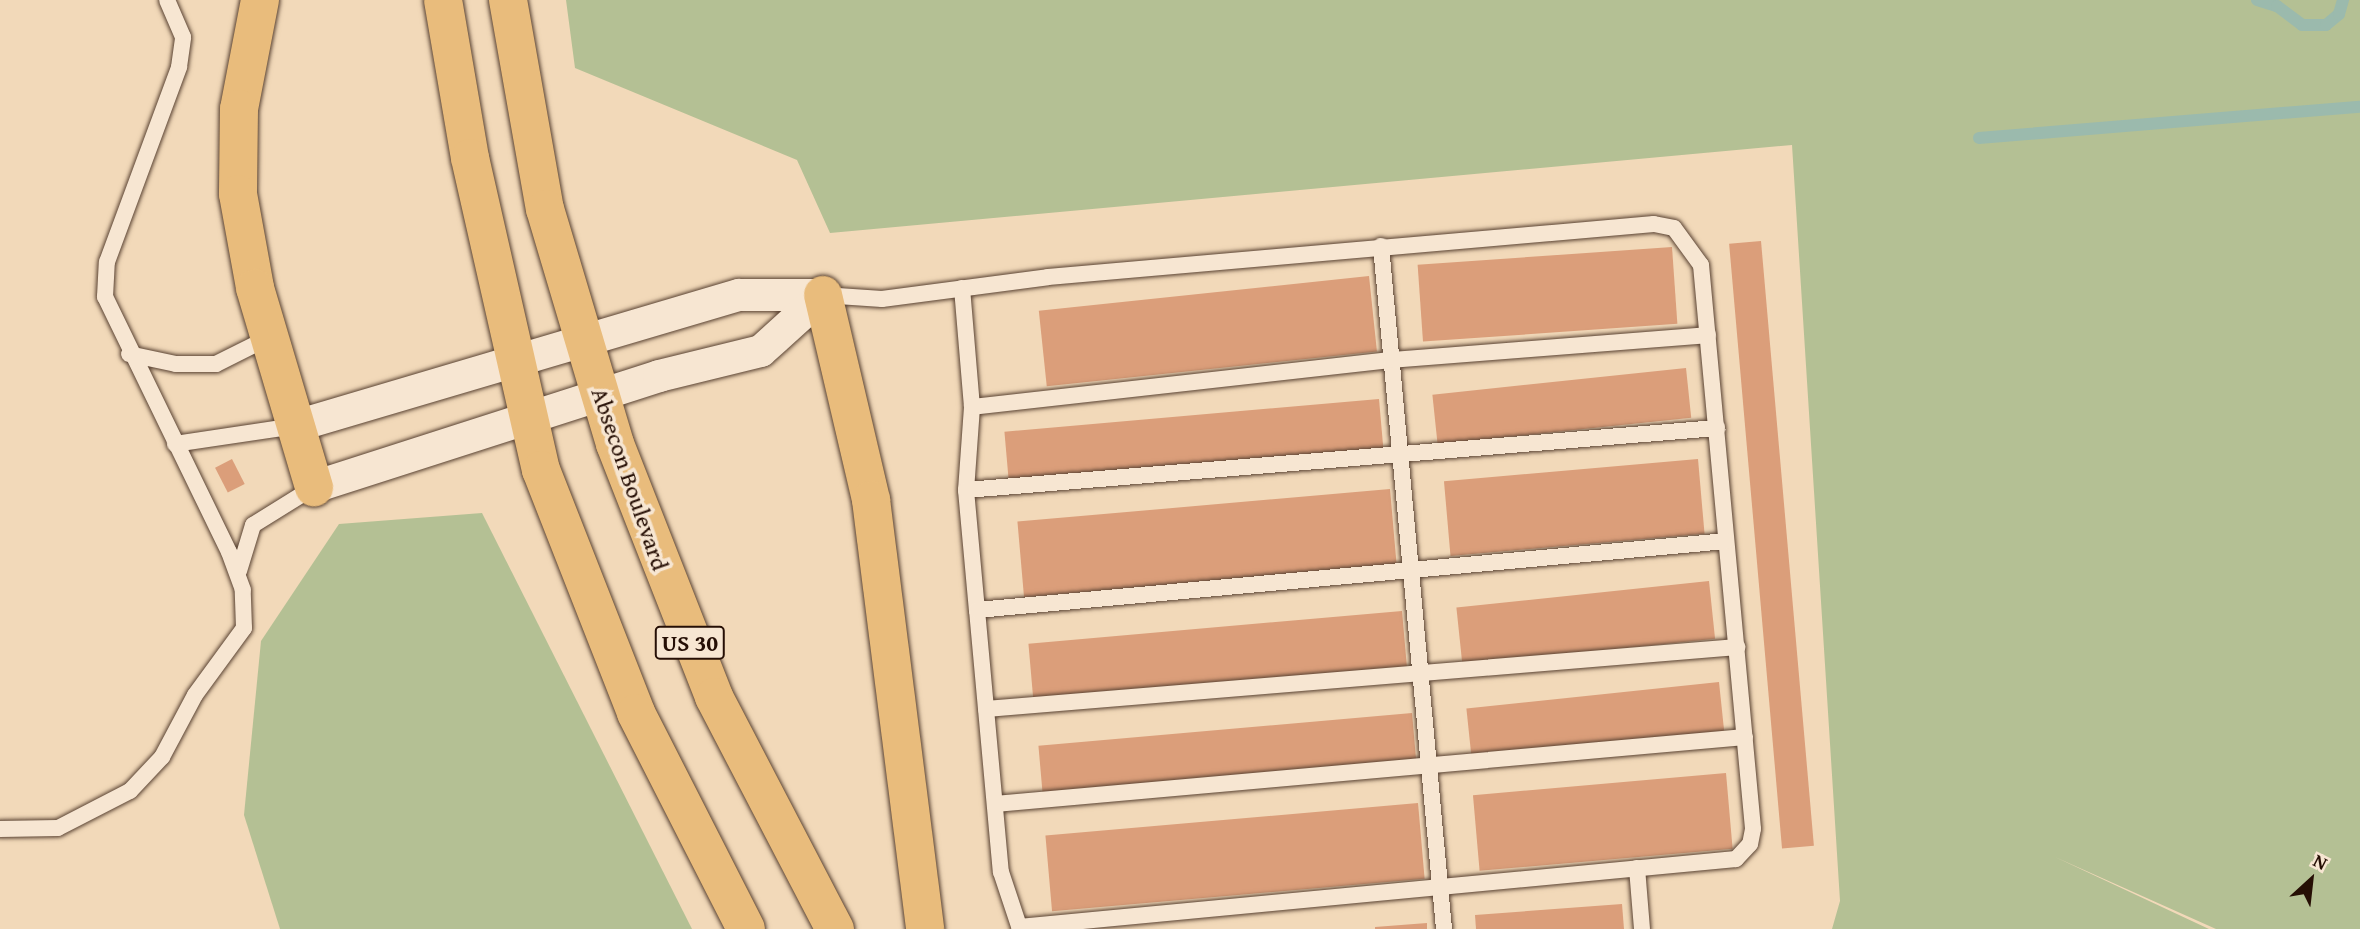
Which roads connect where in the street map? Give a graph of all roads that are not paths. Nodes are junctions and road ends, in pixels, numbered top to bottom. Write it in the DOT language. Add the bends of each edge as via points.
graph roads {
  1 [pos="167,0"];
  2 [pos="260,0"];
  3 [pos="443,0"];
  4 [pos="508,0"];
  5 [pos="1381,246"];
  6 [pos="962,288"];
  7 [pos="823,295"];
  8 [pos="1708,335"];
  9 [pos="270,337"];
  10 [pos="583,341"];
  11 [pos="130,354"];
  12 [pos="1391,360"];
  13 [pos="515,362"];
  14 [pos="601,396"];
  15 [pos="972,407"];
  16 [pos="529,420"];
  17 [pos="296,426"];
  18 [pos="1717,428"];
  19 [pos="175,444"];
  20 [pos="1400,455"];
  21 [pos="314,487"];
  22 [pos="966,490"];
  23 [pos="1726,541"];
  24 [pos="1411,570"];
  25 [pos="239,574"];
  26 [pos="977,610"];
  27 [pos="1737,647"];
  28 [pos="1420,673"];
  29 [pos="986,709"];
  30 [pos="1745,737"];
  31 [pos="1429,765"];
  32 [pos="995,804"];
  33 [pos="0,829"];
  34 [pos="1637,868"];
  35 [pos="1440,886"];
  36 [pos="1019,928"];
  37 [pos="746,929"];
  38 [pos="835,929"];
  39 [pos="925,929"];
  40 [pos="1444,929"];
  41 [pos="1642,929"];
  1 -- 11 [label="lane" via="183,37 179,66 110,252 104,283"];
  2 -- 9 [label="highway" via="236,149 244,241"];
  3 -- 13 [label="highway, US 30" via="470,158"];
  4 -- 10 [label="highway, Absecon Boulevard / US 30" via="545,209"];
  5 -- 6 [label="lane"];
  5 -- 8 [label="lane" via="1654,224 1674,228 1701,265"];
  5 -- 12 [label="lane"];
  6 -- 7 [label="lane" via="882,299"];
  6 -- 15 [label="lane"];
  7 -- 10 [label="street" via="739,295"];
  7 -- 14 [label="street" via="761,351"];
  7 -- 39 [label="highway" via="871,500"];
  8 -- 12 [label="lane"];
  8 -- 18 [label="lane"];
  9 -- 11 [label="lane" via="216,364 176,364"];
  9 -- 17 [label="highway"];
  10 -- 13 [label="street"];
  10 -- 14 [label="highway, Absecon Boulevard / US 30"];
  11 -- 19 [label="lane"];
  12 -- 15 [label="lane"];
  12 -- 20 [label="lane"];
  13 -- 16 [label="highway, US 30"];
  13 -- 17 [label="street"];
  14 -- 16 [label="street"];
  14 -- 38 [label="highway, Absecon Boulevard / US 30" via="684,629 779,830"];
  15 -- 22 [label="lane"];
  16 -- 21 [label="street"];
  16 -- 37 [label="highway, US 30" via="578,572 636,713"];
  17 -- 19 [label="lane"];
  17 -- 21 [label="highway"];
  18 -- 20 [label="lane"];
  18 -- 23 [label="lane"];
  19 -- 25 [label="lane"];
  20 -- 22 [label="lane"];
  20 -- 24 [label="lane"];
  21 -- 25 [label="lane" via="253,526 242,546"];
  22 -- 26 [label="lane"];
  23 -- 24 [label="lane"];
  23 -- 27 [label="lane"];
  24 -- 26 [label="lane"];
  24 -- 28 [label="lane"];
  25 -- 33 [label="lane" via="246,605 241,637 203,683 170,746 144,778 111,804 72,824 41,830"];
  26 -- 29 [label="lane"];
  27 -- 28 [label="lane"];
  27 -- 30 [label="lane"];
  28 -- 29 [label="lane"];
  28 -- 31 [label="lane"];
  29 -- 32 [label="lane"];
  30 -- 31 [label="lane"];
  30 -- 34 [label="lane" via="1750,844 1736,859"];
  31 -- 32 [label="lane"];
  31 -- 35 [label="lane"];
  32 -- 36 [label="lane" via="1002,872"];
  34 -- 35 [label="lane"];
  34 -- 41 [label="lane"];
  35 -- 36 [label="lane"];
  35 -- 40 [label="lane"];
}
